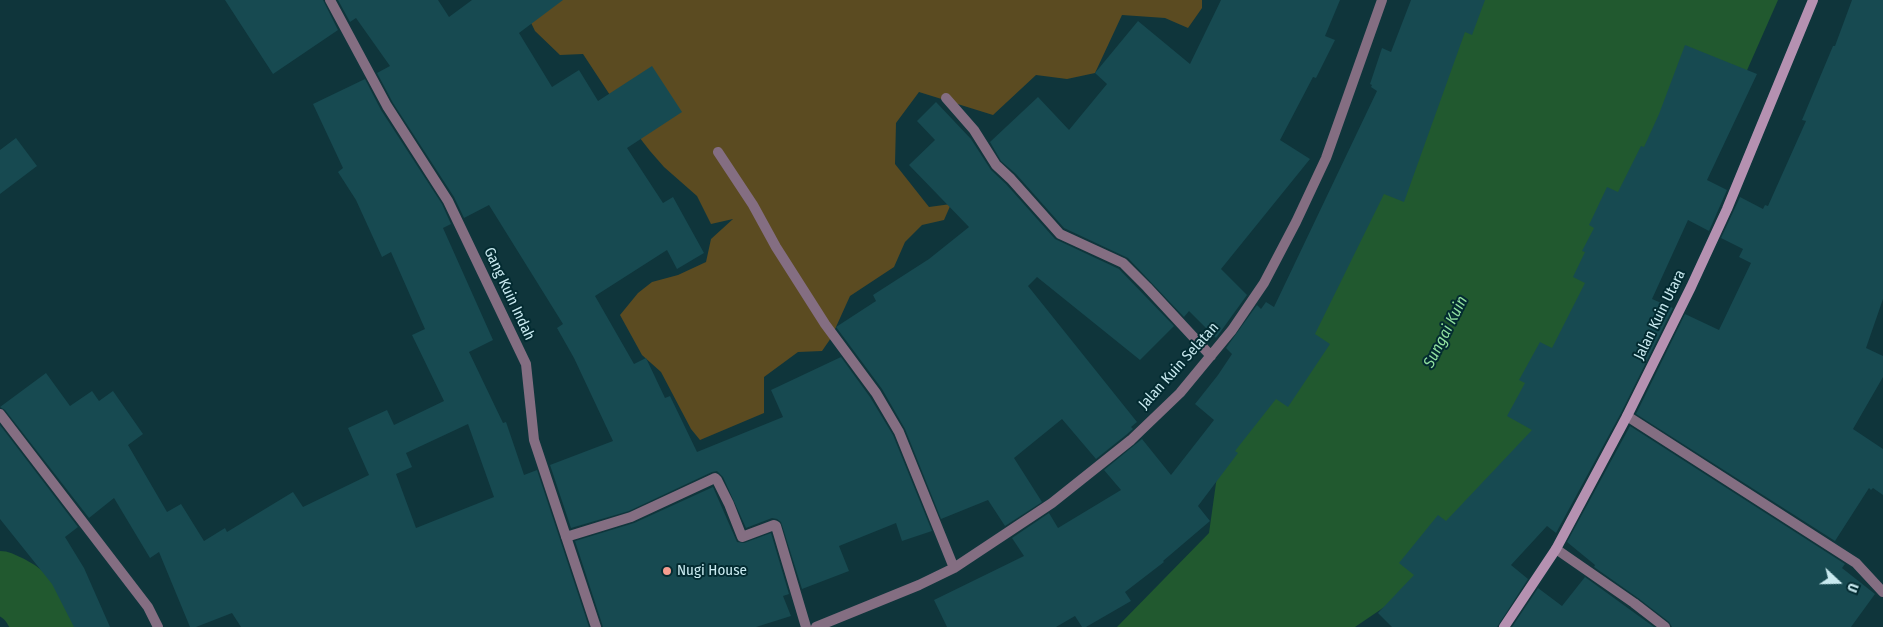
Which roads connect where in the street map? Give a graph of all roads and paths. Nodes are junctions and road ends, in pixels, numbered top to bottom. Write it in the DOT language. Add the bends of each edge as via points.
graph roads {
  1 [pos="330,0"];
  2 [pos="1382,0"];
  3 [pos="1813,0"];
  4 [pos="946,98"];
  5 [pos="718,152"];
  6 [pos="1211,356"];
  7 [pos="0,414"];
  8 [pos="1627,416"];
  9 [pos="566,537"];
  10 [pos="1556,549"];
  11 [pos="954,568"];
  12 [pos="1883,592"];
  13 [pos="158,627"];
  14 [pos="596,627"];
  15 [pos="806,627"];
  16 [pos="816,627"];
  17 [pos="1504,627"];
  18 [pos="1665,627"];
  1 -- 9 [label="street, Gang Kuin Indah" via="387,106 448,201 526,364 534,440"];
  2 -- 6 [label="street, Jalan Kuin Selatan" via="1326,158 1296,222 1264,283"];
  3 -- 8 [label="street, Jalan Kuin Utara" via="1727,209"];
  4 -- 6 [label="street" via="974,130 996,165 1060,234 1122,263"];
  5 -- 11 [label="street" via="825,324 876,393 899,432"];
  6 -- 11 [label="street, Jalan Kuin Selatan" via="1180,393 1131,440 1052,502"];
  7 -- 13 [label="street" via="148,607"];
  8 -- 10 [label="street, Jalan Kuin Utara"];
  8 -- 12 [label="street" via="1856,563"];
  9 -- 14 [label="street, Gang Kuin Indah"];
  9 -- 15 [label="street" via="630,518 715,478 742,537 776,526"];
  10 -- 17 [label="street, Jalan Kuin Utara"];
  10 -- 18 [label="street"];
  11 -- 16 [label="street, Jalan Kuin Selatan"];
}
